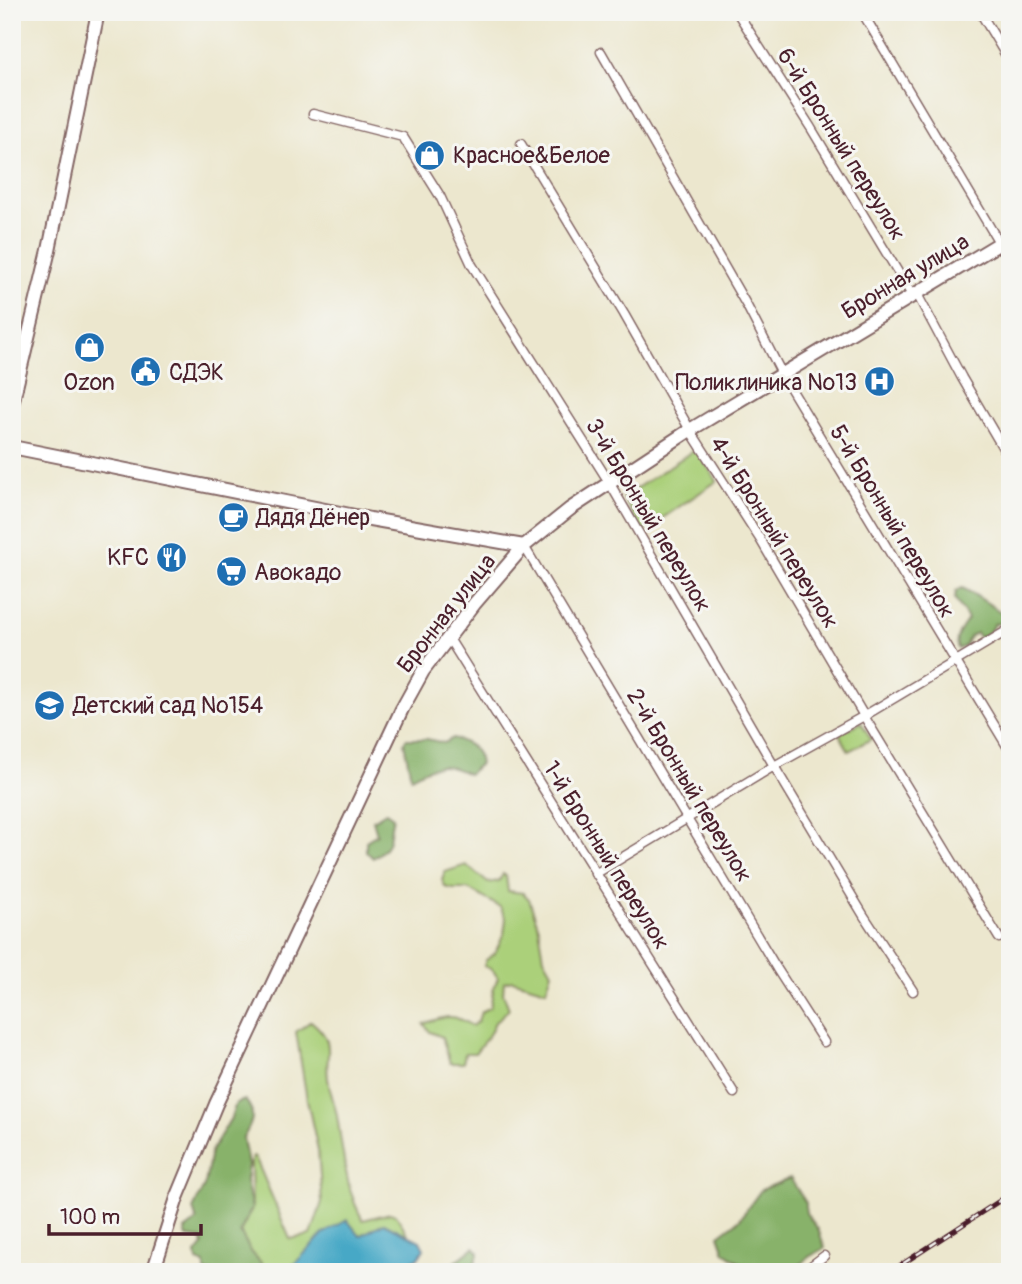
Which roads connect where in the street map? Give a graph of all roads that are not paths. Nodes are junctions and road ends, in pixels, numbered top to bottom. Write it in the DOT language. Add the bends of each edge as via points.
graph roads {
  1 [pos="98,12"];
  2 [pos="737,12"];
  3 [pos="862,12"];
  4 [pos="980,12"];
  5 [pos="601,52"];
  6 [pos="1010,62"];
  7 [pos="313,114"];
  8 [pos="521,144"];
  9 [pos="1004,240"];
  10 [pos="1010,261"];
  11 [pos="915,295"];
  12 [pos="782,374"];
  13 [pos="12,404"];
  14 [pos="690,430"];
  15 [pos="12,447"];
  16 [pos="1010,460"];
  17 [pos="609,482"];
  18 [pos="524,547"];
  19 [pos="1010,629"];
  20 [pos="448,637"];
  21 [pos="955,662"];
  22 [pos="864,716"];
  23 [pos="1010,751"];
  24 [pos="774,766"];
  25 [pos="688,819"];
  26 [pos="595,874"];
  27 [pos="999,938"];
  28 [pos="913,991"];
  29 [pos="824,1042"];
  30 [pos="734,1093"];
  31 [pos="824,1256"];
  32 [pos="153,1272"];
  33 [pos="803,1272"];
  1 -- 13 [label="street"];
  2 -- 11 [label="street, 6-й Бронный переулок"];
  3 -- 9 [label="street"];
  4 -- 6 [label="street"];
  5 -- 12 [label="street, 5-й Бронный переулок"];
  7 -- 17 [label="street, 3-й Бронный переулок" via="403,137 440,196 472,265"];
  8 -- 14 [label="street, 4-й Бронный переулок"];
  9 -- 10 [label="street"];
  9 -- 11 [label="street, Бронная улица"];
  11 -- 12 [label="street, Бронная улица"];
  11 -- 16 [label="street, 6-й Бронный переулок"];
  12 -- 14 [label="street, Бронная улица"];
  12 -- 21 [label="street, 5-й Бронный переулок"];
  14 -- 17 [label="street, Бронная улица"];
  14 -- 22 [label="street, 4-й Бронный переулок"];
  15 -- 18 [label="street"];
  17 -- 18 [label="street, Бронная улица"];
  17 -- 24 [label="street, 3-й Бронный переулок"];
  18 -- 20 [label="street, Бронная улица"];
  18 -- 25 [label="street, 2-й Бронный переулок"];
  19 -- 21 [label="street"];
  20 -- 26 [label="street, 1-й Бронный переулок"];
  20 -- 32 [label="street, Бронная улица" via="402,709 231,1071 177,1198"];
  21 -- 22 [label="street"];
  21 -- 23 [label="street, 5-й Бронный переулок"];
  22 -- 24 [label="street"];
  22 -- 27 [label="street, 4-й Бронный переулок"];
  24 -- 25 [label="street"];
  24 -- 28 [label="street, 3-й Бронный переулок"];
  25 -- 26 [label="street"];
  25 -- 29 [label="street, 2-й Бронный переулок"];
  26 -- 30 [label="street, 1-й Бронный переулок"];
  31 -- 33 [label="street"];
}
